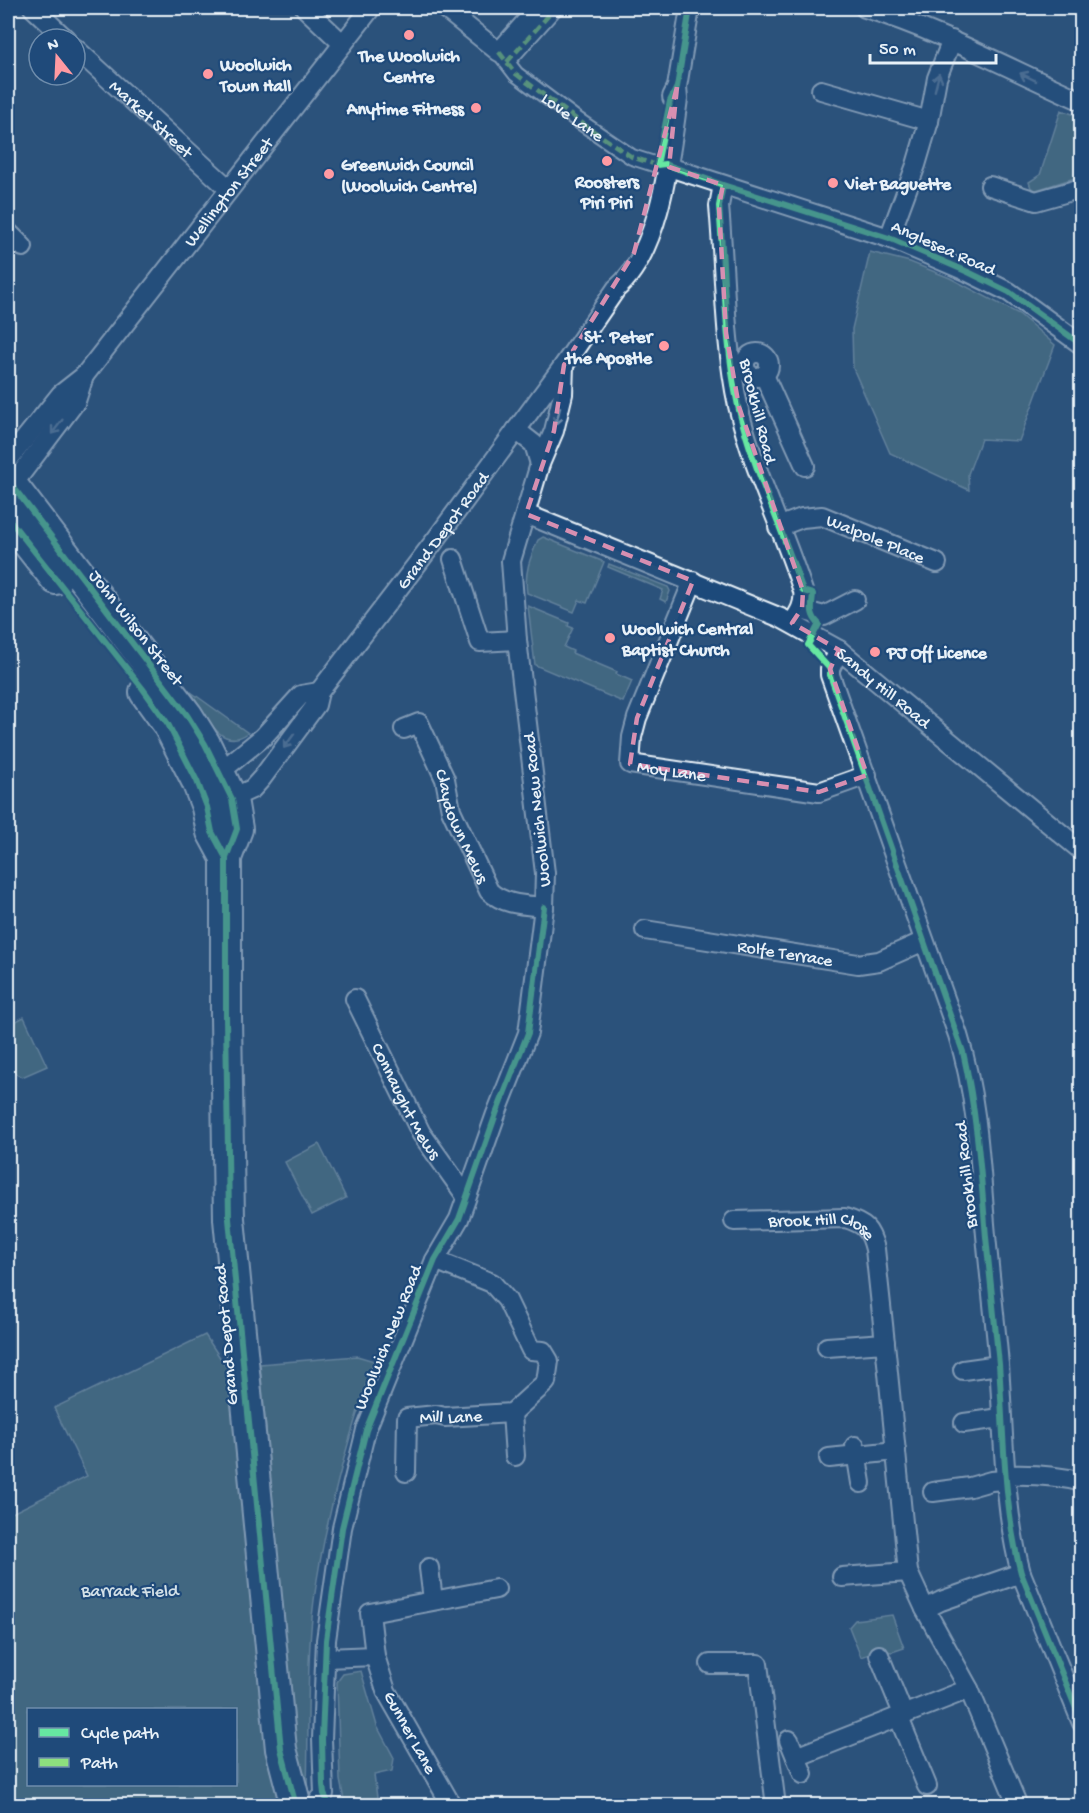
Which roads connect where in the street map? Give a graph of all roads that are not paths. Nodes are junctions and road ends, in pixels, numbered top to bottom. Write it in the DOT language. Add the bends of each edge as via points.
graph roads {
  1 [pos="33,8"];
  2 [pos="305,8"];
  3 [pos="371,8"];
  4 [pos="444,8"];
  5 [pos="538,8"];
  6 [pos="555,8"];
  7 [pos="690,8"];
  8 [pos="865,8"];
  9 [pos="53,27"];
  10 [pos="952,40"];
  11 [pos="343,44"];
  12 [pos="503,57"];
  13 [pos="87,59"];
  14 [pos="821,90"];
  15 [pos="1082,101"];
  16 [pos="929,122"];
  17 [pos="663,166"];
  18 [pos="723,185"];
  19 [pos="990,186"];
  20 [pos="1082,188"];
  21 [pos="229,189"];
  22 [pos="8,232"];
  23 [pos="889,238"];
  24 [pos="23,247"];
  25 [pos="1082,345"];
  26 [pos="564,365"];
  27 [pos="738,367"];
  28 [pos="84,376"];
  29 [pos="516,429"];
  30 [pos="540,464"];
  31 [pos="805,466"];
  32 [pos="9,479"];
  33 [pos="526,514"];
  34 [pos="8,518"];
  35 [pos="778,527"];
  36 [pos="453,559"];
  37 [pos="937,563"];
  38 [pos="693,581"];
  39 [pos="855,600"];
  40 [pos="797,616"];
  41 [pos="517,640"];
  42 [pos="839,650"];
  43 [pos="319,692"];
  44 [pos="404,729"];
  45 [pos="867,775"];
  46 [pos="214,790"];
  47 [pos="1082,851"];
  48 [pos="544,907"];
  49 [pos="645,930"];
  50 [pos="924,941"];
  51 [pos="355,999"];
  52 [pos="466,1197"];
  53 [pos="734,1221"];
  54 [pos="435,1260"];
  55 [pos="885,1343"];
  56 [pos="827,1347"];
  57 [pos="999,1365"];
  58 [pos="963,1370"];
  59 [pos="512,1413"];
  60 [pos="1001,1418"];
  61 [pos="964,1423"];
  62 [pos="856,1451"];
  63 [pos="896,1451"];
  64 [pos="516,1456"];
  65 [pos="829,1458"];
  66 [pos="406,1472"];
  67 [pos="1006,1477"];
  68 [pos="1082,1482"];
  69 [pos="861,1483"];
  70 [pos="933,1492"];
  71 [pos="429,1568"];
  72 [pos="908,1572"];
  73 [pos="1021,1572"];
  74 [pos="842,1577"];
  75 [pos="496,1589"];
  76 [pos="433,1600"];
  77 [pos="925,1609"];
  78 [pos="879,1655"];
  79 [pos="375,1656"];
  80 [pos="326,1658"];
  81 [pos="710,1664"];
  82 [pos="969,1689"];
  83 [pos="901,1717"];
  84 [pos="1082,1723"];
  85 [pos="789,1740"];
  86 [pos="796,1757"];
  87 [pos="803,1774"];
  88 [pos="927,1786"];
  89 [pos="303,1803"];
  90 [pos="452,1806"];
  91 [pos="776,1806"];
  92 [pos="1018,1806"];
  1 -- 9 [label="street"];
  2 -- 11 [label="street"];
  3 -- 11 [label="street, Wellington Street"];
  4 -- 12 [label="street, Love Lane"];
  5 -- 12 [label="street"];
  6 -- 12 [label="street"];
  7 -- 17 [label="street" via="678,99"];
  8 -- 10 [label="street"];
  15 -- 10 [label="street, one-way"];
  16 -- 10 [label="street, one-way" via="937,78"];
  11 -- 21 [label="street, Wellington Street"];
  12 -- 17 [label="street, Love Lane" via="516,74 623,151"];
  13 -- 21 [label="street, Market Street"];
  14 -- 16 [label="street"];
  16 -- 23 [label="street"];
  17 -- 18 [label="street, Anglesea Road"];
  17 -- 26 [label="street" via="657,214 648,242"];
  18 -- 23 [label="street, Anglesea Road"];
  18 -- 27 [label="street, Brookhill Road" via="719,206 726,333"];
  19 -- 20 [label="street" via="1036,201"];
  21 -- 28 [label="street, Wellington Street"];
  22 -- 24 [label="street"];
  23 -- 25 [label="street, Anglesea Road" via="1009,292"];
  26 -- 29 [label="street, Grand Depot Road"];
  26 -- 30 [label="street, Woolwich New Road, one-way" via="554,431"];
  27 -- 31 [label="street" via="758,352 768,360 764,375"];
  27 -- 35 [label="street, Brookhill Road" via="746,434"];
  28 -- 32 [label="street, Wellington Street" via="61,394"];
  28 -- 32 [label="street, Wellington Street, one-way" via="76,401"];
  29 -- 30 [label="street" via="534,444"];
  29 -- 43 [label="street, Grand Depot Road"];
  30 -- 33 [label="street, Woolwich New Road"];
  32 -- 46 [label="highway, John Wilson Street" via="187,715"];
  33 -- 38 [label="street, Sandy Hill Road"];
  33 -- 41 [label="street, Woolwich New Road" via="511,561"];
  34 -- 46 [label="highway, John Wilson Street" via="143,689"];
  35 -- 37 [label="street, Walpole Place" via="822,516"];
  35 -- 40 [label="street, Brookhill Road" via="803,591"];
  36 -- 41 [label="street" via="480,642"];
  38 -- 40 [label="street, Sandy Hill Road"];
  38 -- 45 [label="street, Moy Lane" via="636,722 630,764 819,792"];
  39 -- 40 [label="street" via="824,616"];
  40 -- 42 [label="street, Sandy Hill Road"];
  41 -- 48 [label="street, Woolwich New Road" via="545,873"];
  42 -- 45 [label="street, Brookhill Road" via="831,675"];
  42 -- 47 [label="street, Sandy Hill Road"];
  43 -- 46 [label="street, Grand Depot Road" via="302,695"];
  43 -- 46 [label="street, Grand Depot Road, one-way" via="316,705 252,789"];
  44 -- 48 [label="street, Claydown Mews" via="419,723 445,779 453,816 489,891 515,904"];
  45 -- 50 [label="street, Brookhill Road"];
  46 -- 89 [label="highway, Grand Depot Road" via="237,829 226,858 229,1219 280,1737 288,1780"];
  48 -- 52 [label="street, Woolwich New Road" via="528,1033"];
  49 -- 50 [label="street, Rolfe Terrace" via="858,964 879,961"];
  50 -- 57 [label="street, Brookhill Road" via="969,1076"];
  51 -- 52 [label="street, Connaught Mews" via="421,1133"];
  52 -- 54 [label="street, Woolwich New Road" via="459,1219"];
  53 -- 55 [label="street, Brook Hill Close" via="845,1218 861,1223 871,1234 875,1249"];
  54 -- 59 [label="street" via="492,1283 507,1300 531,1350 543,1351 549,1362 546,1382"];
  54 -- 80 [label="street, Woolwich New Road" via="366,1430 342,1528"];
  55 -- 56 [label="street"];
  55 -- 63 [label="street, Brook Hill Close"];
  57 -- 58 [label="street"];
  57 -- 60 [label="street, Brookhill Road"];
  59 -- 64 [label="street"];
  59 -- 66 [label="street, Mill Lane" via="406,1418"];
  60 -- 61 [label="street"];
  60 -- 67 [label="street, Brookhill Road"];
  62 -- 63 [label="street"];
  62 -- 65 [label="street"];
  62 -- 69 [label="street"];
  63 -- 72 [label="street, Brook Hill Close"];
  67 -- 68 [label="street" via="1034,1474"];
  67 -- 70 [label="street"];
  67 -- 73 [label="street, Brookhill Road"];
  71 -- 76 [label="street"];
  72 -- 74 [label="street"];
  72 -- 77 [label="street, Brook Hill Close"];
  73 -- 77 [label="street"];
  73 -- 84 [label="street, Brookhill Road"];
  75 -- 76 [label="street, Gunner Lane"];
  76 -- 79 [label="street, Gunner Lane" via="370,1613"];
  77 -- 82 [label="street, Brook Hill Close"];
  78 -- 83 [label="street"];
  79 -- 80 [label="street"];
  79 -- 90 [label="street, Gunner Lane" via="388,1694"];
  80 -- 89 [label="street, Woolwich New Road" via="324,1794"];
  81 -- 91 [label="street" via="758,1664"];
  82 -- 83 [label="street"];
  82 -- 92 [label="street, Brook Hill Close"];
  83 -- 86 [label="street"];
  83 -- 88 [label="street"];
  85 -- 86 [label="street"];
  86 -- 87 [label="street"];
}
